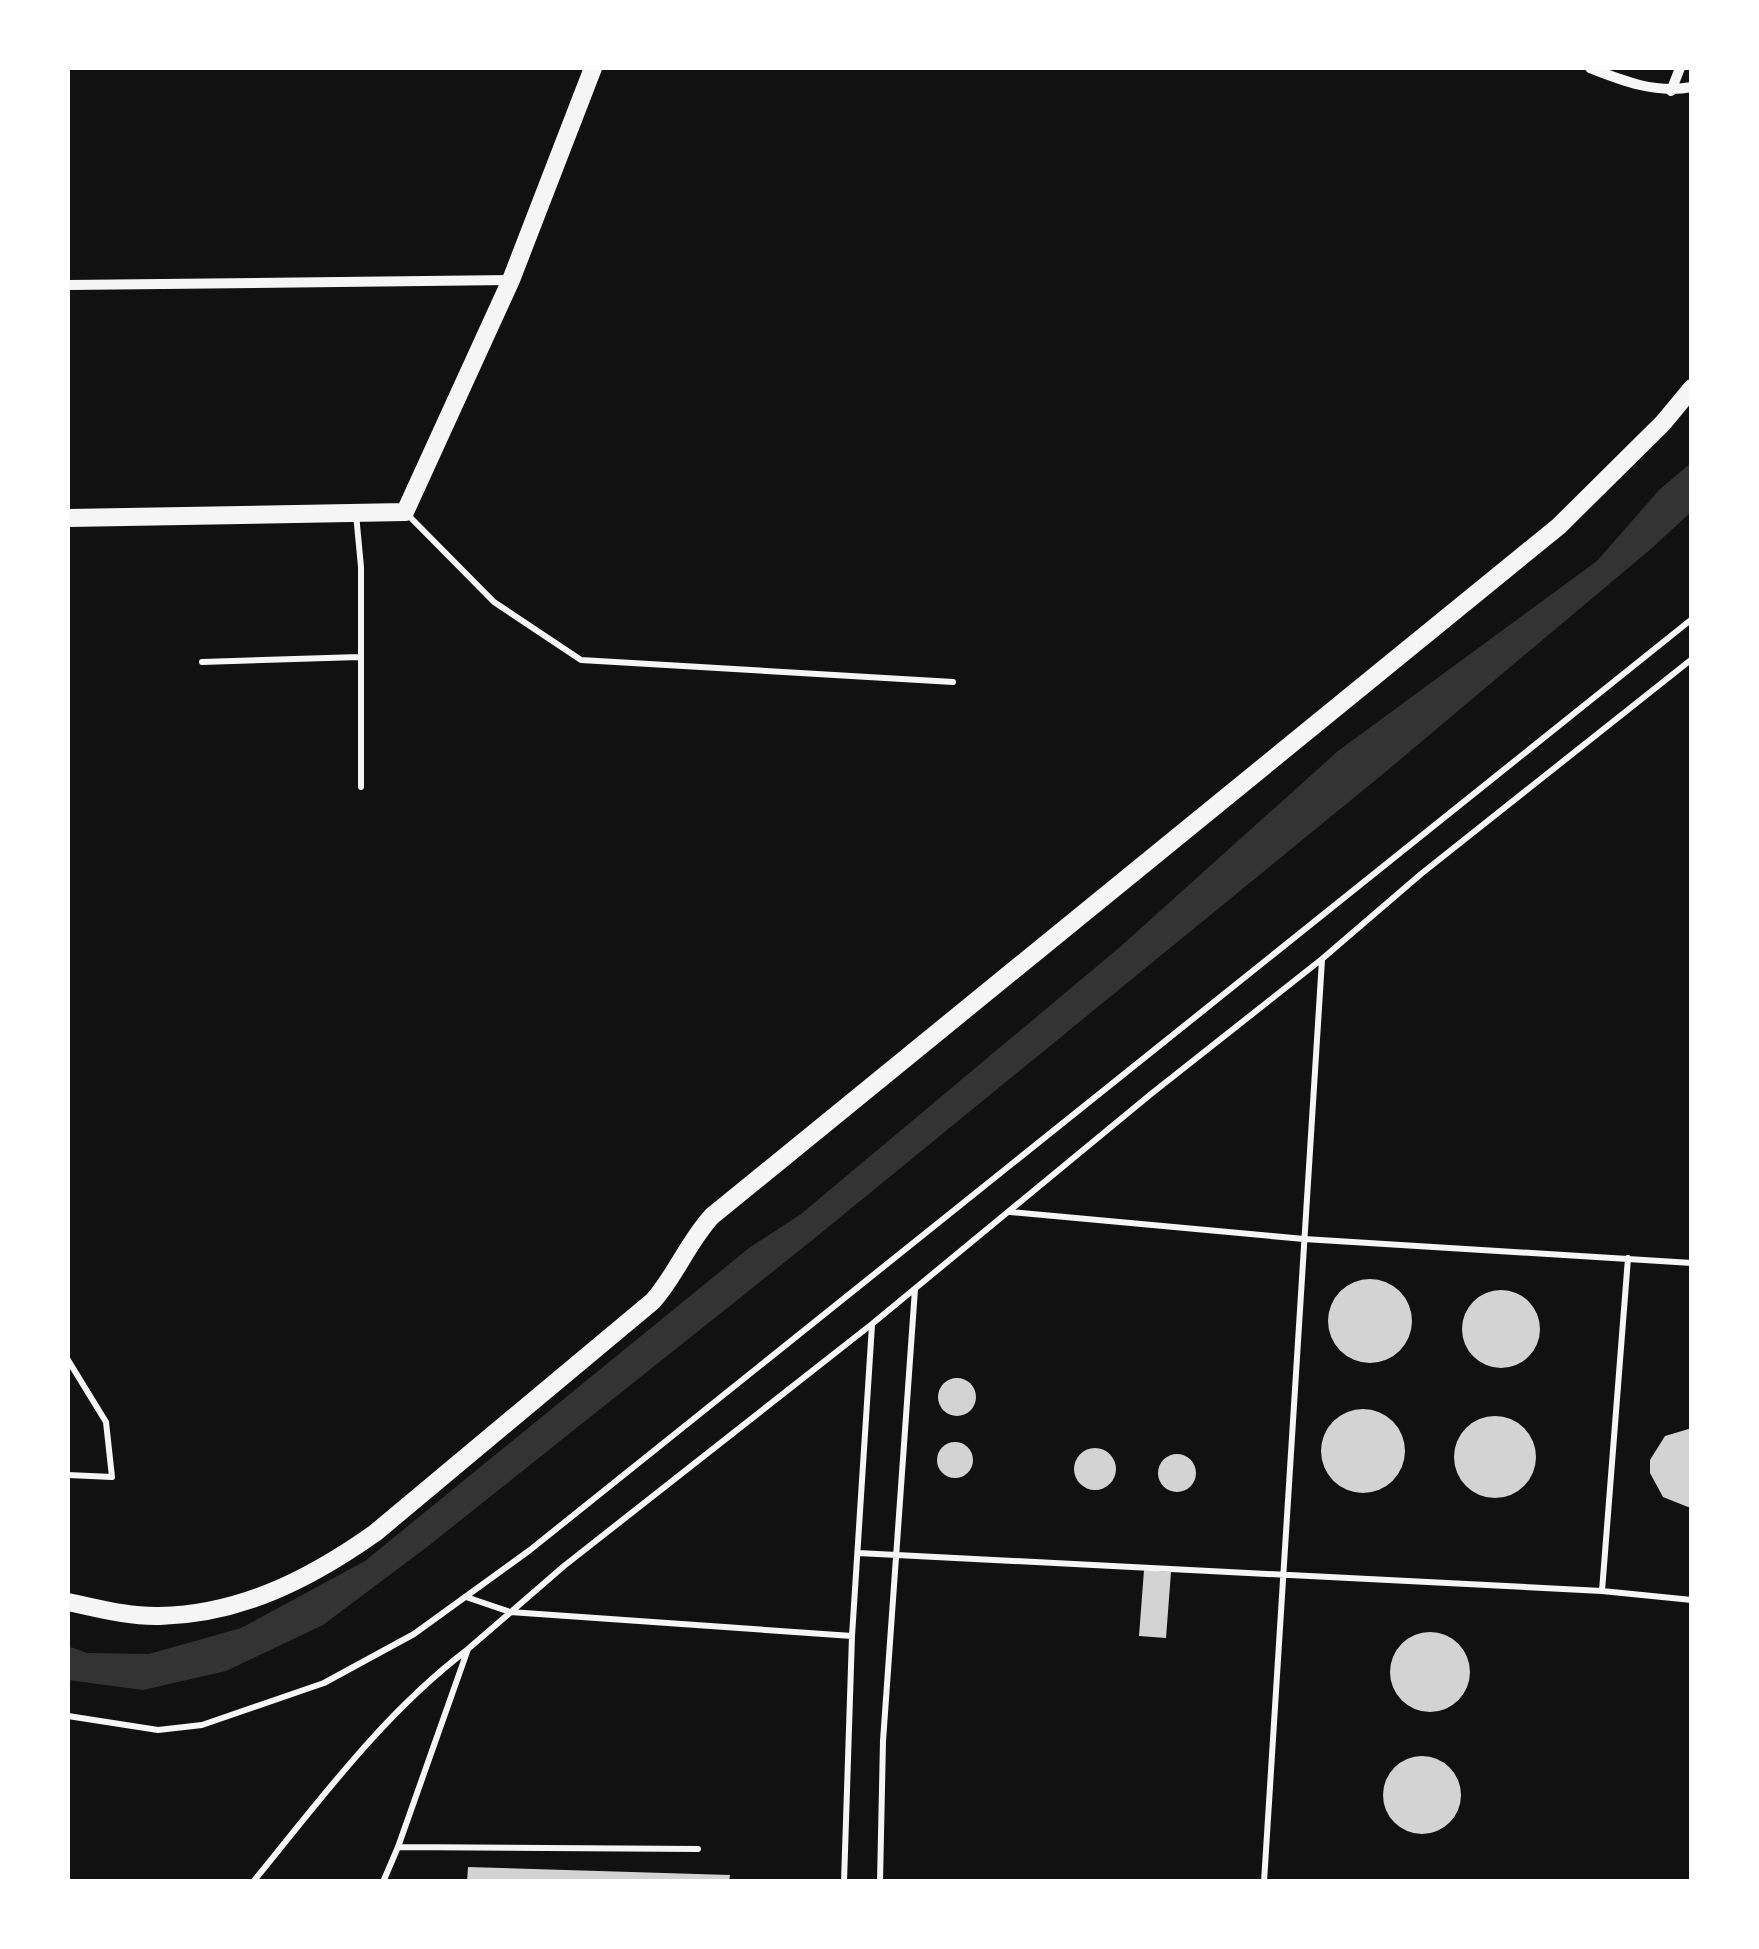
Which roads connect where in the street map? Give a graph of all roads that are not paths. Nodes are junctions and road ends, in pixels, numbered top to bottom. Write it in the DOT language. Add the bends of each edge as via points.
graph roads {
  1 [pos="594,68"];
  2 [pos="1590,68"];
  3 [pos="1680,68"];
  4 [pos="1692,87"];
  5 [pos="1671,91"];
  6 [pos="511,280"];
  7 [pos="68,285"];
  8 [pos="1692,388"];
  9 [pos="356,512"];
  10 [pos="405,512"];
  11 [pos="68,518"];
  12 [pos="1692,619"];
  13 [pos="359,657"];
  14 [pos="1692,659"];
  15 [pos="202,662"];
  16 [pos="953,682"];
  17 [pos="361,787"];
  18 [pos="1322,959"];
  19 [pos="1008,1212"];
  20 [pos="1304,1238"];
  21 [pos="1628,1258"];
  22 [pos="1692,1262"];
  23 [pos="914,1289"];
  24 [pos="872,1324"];
  25 [pos="68,1360"];
  26 [pos="68,1475"];
  27 [pos="858,1553"];
  28 [pos="898,1554"];
  29 [pos="1285,1574"];
  30 [pos="1602,1592"];
  31 [pos="466,1596"];
  32 [pos="1692,1600"];
  33 [pos="68,1602"];
  34 [pos="510,1612"];
  35 [pos="852,1636"];
  36 [pos="468,1649"];
  37 [pos="68,1716"];
  38 [pos="398,1847"];
  39 [pos="698,1850"];
  40 [pos="253,1882"];
  41 [pos="383,1882"];
  42 [pos="844,1882"];
  43 [pos="880,1882"];
  44 [pos="1264,1882"];
  1 -- 6 [label="main road"];
  2 -- 5 [label="street"];
  3 -- 5 [label="street"];
  4 -- 5 [label="street"];
  6 -- 7 [label="street"];
  6 -- 10 [label="main road"];
  8 -- 33 [label="main road" via="1558,526 712,1216 652,1301 374,1534 332,1564 240,1604 158,1616"];
  9 -- 10 [label="main road"];
  9 -- 11 [label="main road"];
  9 -- 13 [label="lane"];
  10 -- 16 [label="lane" via="494,602 581,660"];
  12 -- 31 [label="lane"];
  13 -- 15 [label="lane"];
  13 -- 17 [label="lane"];
  14 -- 18 [label="lane"];
  18 -- 19 [label="lane"];
  18 -- 20 [label="lane"];
  19 -- 20 [label="lane"];
  19 -- 23 [label="lane"];
  20 -- 21 [label="lane"];
  20 -- 29 [label="lane"];
  21 -- 22 [label="lane"];
  21 -- 30 [label="lane"];
  23 -- 24 [label="lane"];
  23 -- 28 [label="lane"];
  24 -- 27 [label="lane"];
  24 -- 34 [label="lane"];
  25 -- 26 [label="lane" via="106,1422 112,1477"];
  27 -- 28 [label="lane"];
  27 -- 35 [label="lane"];
  28 -- 29 [label="lane"];
  28 -- 43 [label="lane"];
  29 -- 30 [label="lane"];
  29 -- 44 [label="lane"];
  30 -- 32 [label="lane"];
  31 -- 34 [label="lane"];
  31 -- 37 [label="lane" via="414,1634 324,1683 202,1725 158,1730"];
  34 -- 35 [label="lane"];
  34 -- 36 [label="lane"];
  35 -- 42 [label="lane"];
  36 -- 38 [label="lane"];
  36 -- 40 [label="lane" via="388,1718"];
  38 -- 39 [label="lane"];
  38 -- 41 [label="lane"];
}
